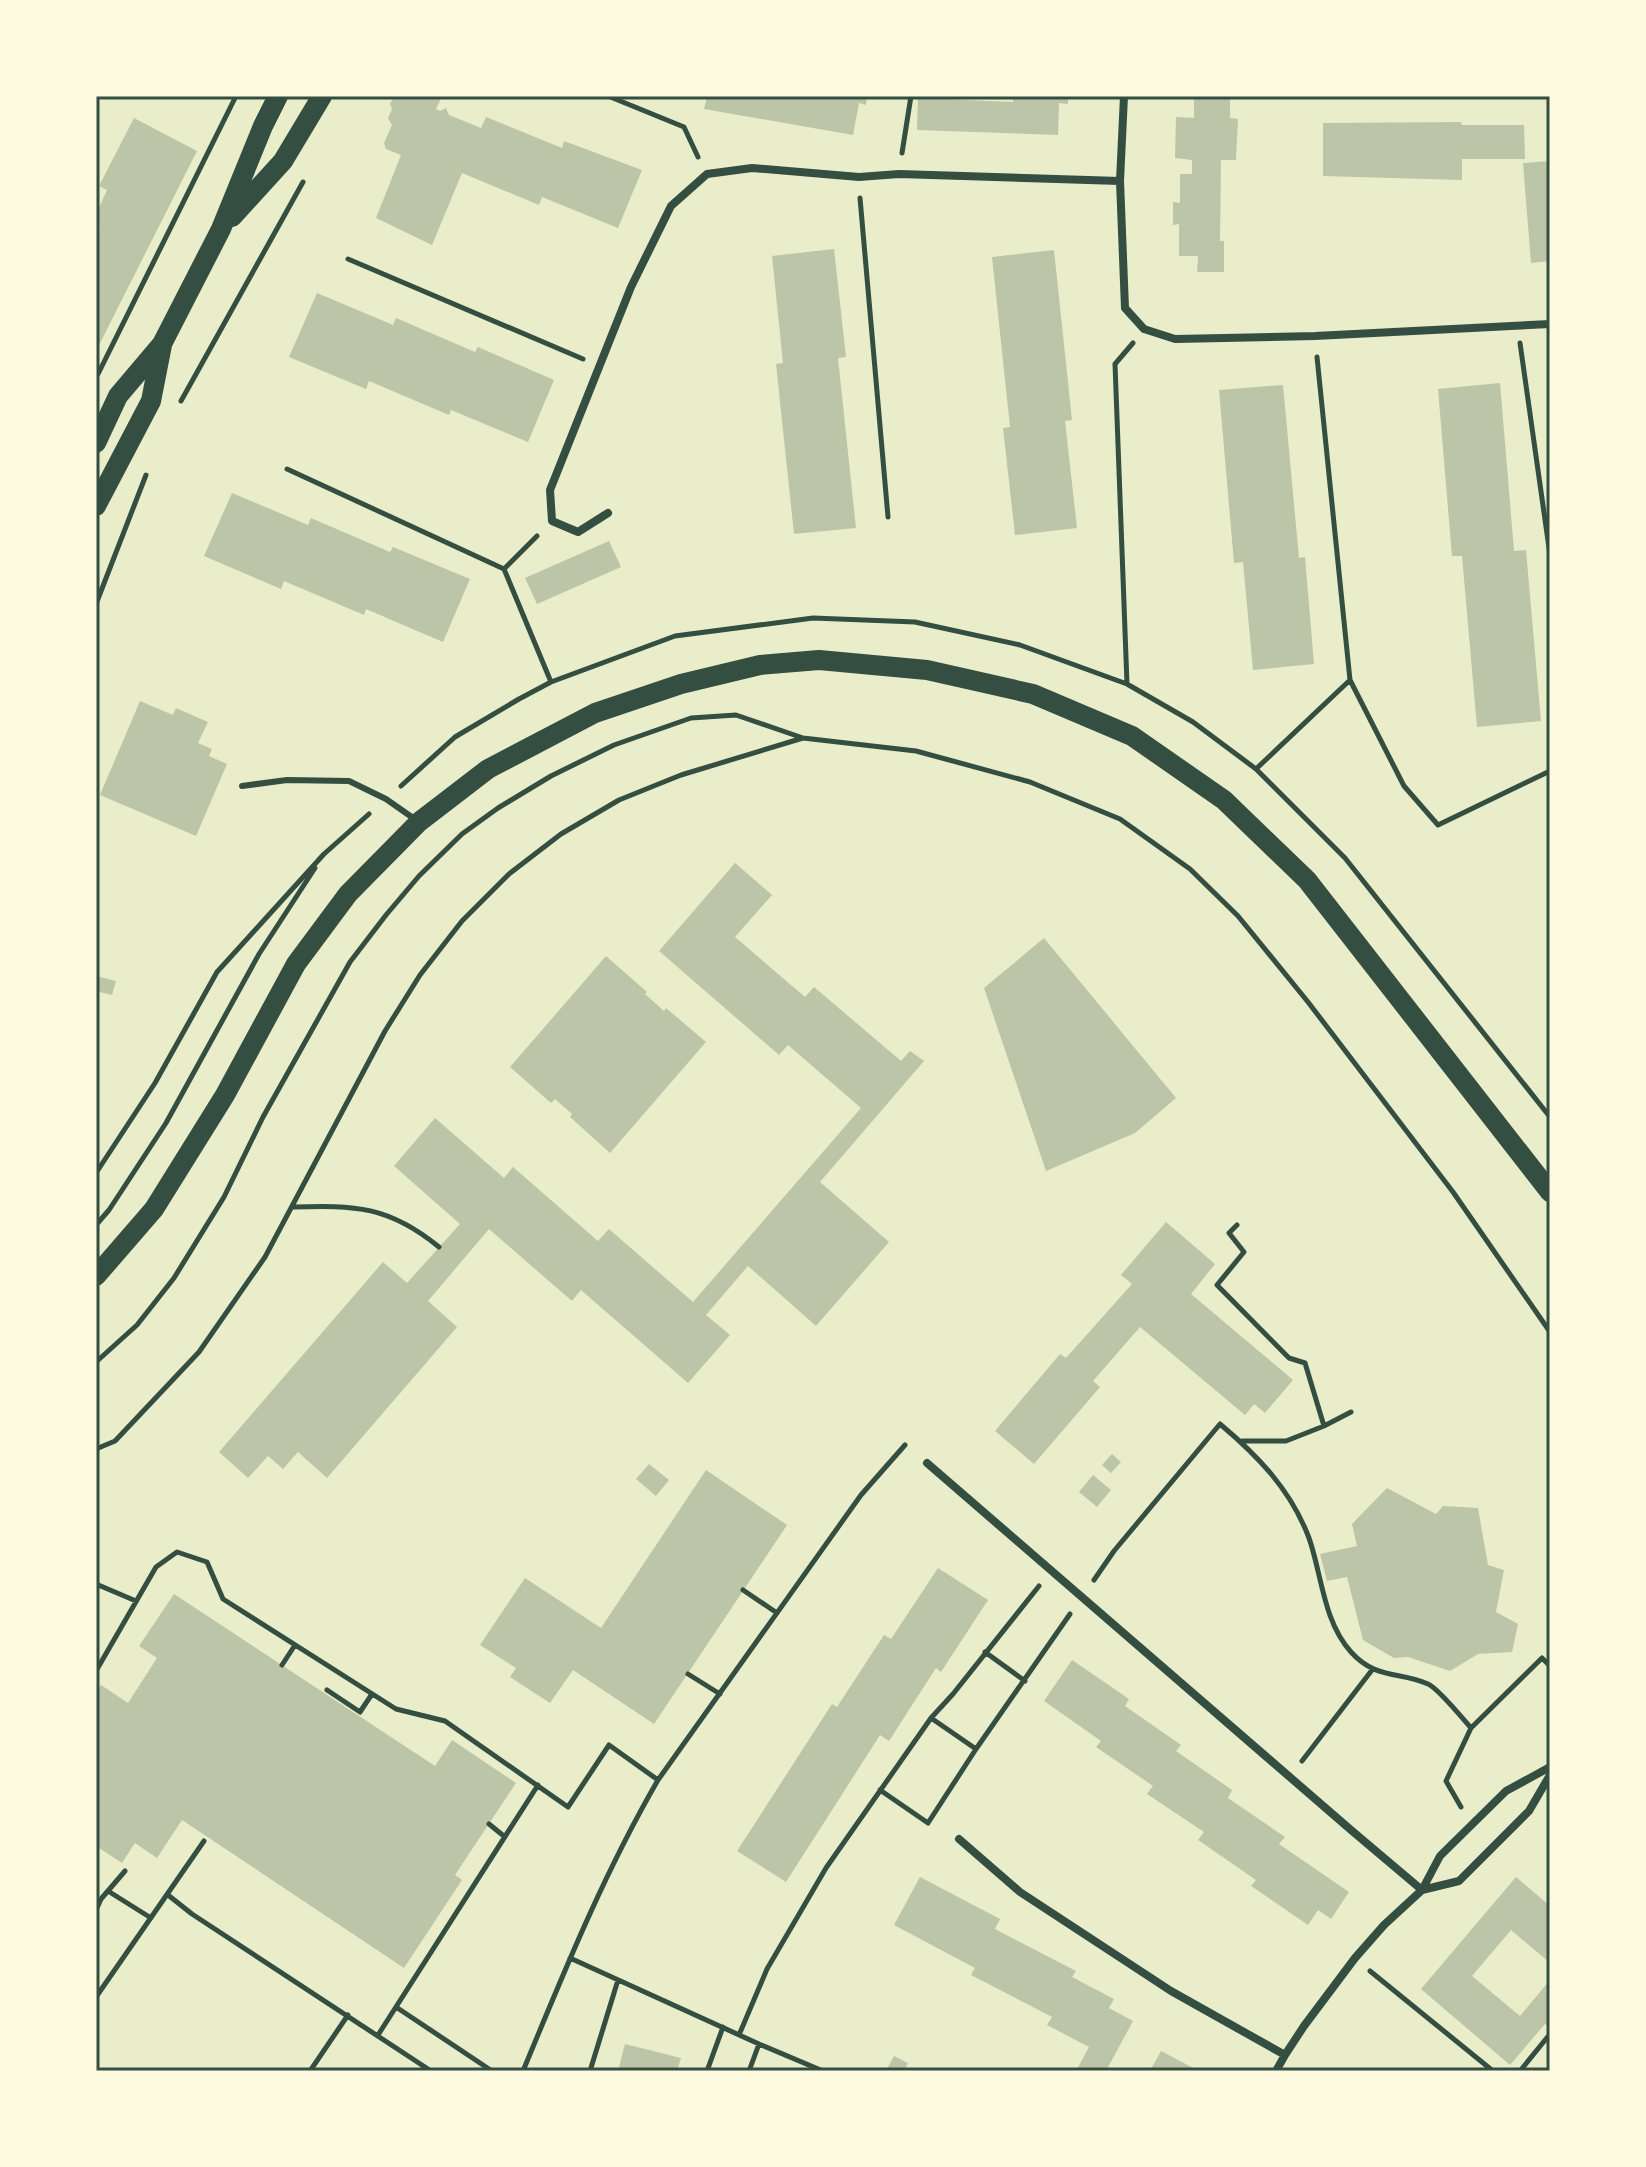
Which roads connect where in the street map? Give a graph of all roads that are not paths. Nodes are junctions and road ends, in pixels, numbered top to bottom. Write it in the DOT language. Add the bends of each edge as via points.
graph roads {
  1 [pos="278,96"];
  2 [pos="322,96"];
  3 [pos="1124,96"];
  4 [pos="1120,181"];
  5 [pos="221,229"];
  6 [pos="1550,324"];
  7 [pos="162,344"];
  8 [pos="96,443"];
  9 [pos="96,506"];
  10 [pos="608,513"];
  11 [pos="242,786"];
  12 [pos="419,822"];
  13 [pos="1550,1192"];
  14 [pos="96,1276"];
  15 [pos="927,1463"];
  16 [pos="1550,1767"];
  17 [pos="1550,1775"];
  18 [pos="959,1839"];
  19 [pos="1422,1890"];
  20 [pos="1285,2055"];
  21 [pos="1276,2071"];
  1 -- 5 [label="main road"];
  2 -- 5 [label="main road" via="283,161"];
  3 -- 4 [label="street"];
  4 -- 6 [label="street" via="1125,308 1144,329 1175,339"];
  4 -- 10 [label="street" via="859,177 752,168 707,174 671,206 631,287 550,490 552,521 578,532"];
  5 -- 7 [label="main road"];
  7 -- 8 [label="main road" via="118,396"];
  7 -- 9 [label="main road" via="151,401"];
  11 -- 12 [label="lane" via="349,781"];
  12 -- 13 [label="main road" via="488,769 595,713 760,665 819,660 927,670 1033,694 1132,736 1224,800 1307,880"];
  12 -- 14 [label="main road" via="348,894 296,964 225,1095 154,1209"];
  15 -- 19 [label="street"];
  16 -- 19 [label="street" via="1506,1791 1440,1856"];
  17 -- 19 [label="street" via="1529,1811 1459,1881"];
  18 -- 20 [label="street" via="1020,1892 1171,1991"];
  19 -- 20 [label="street" via="1355,1958"];
  20 -- 21 [label="street"];
}
